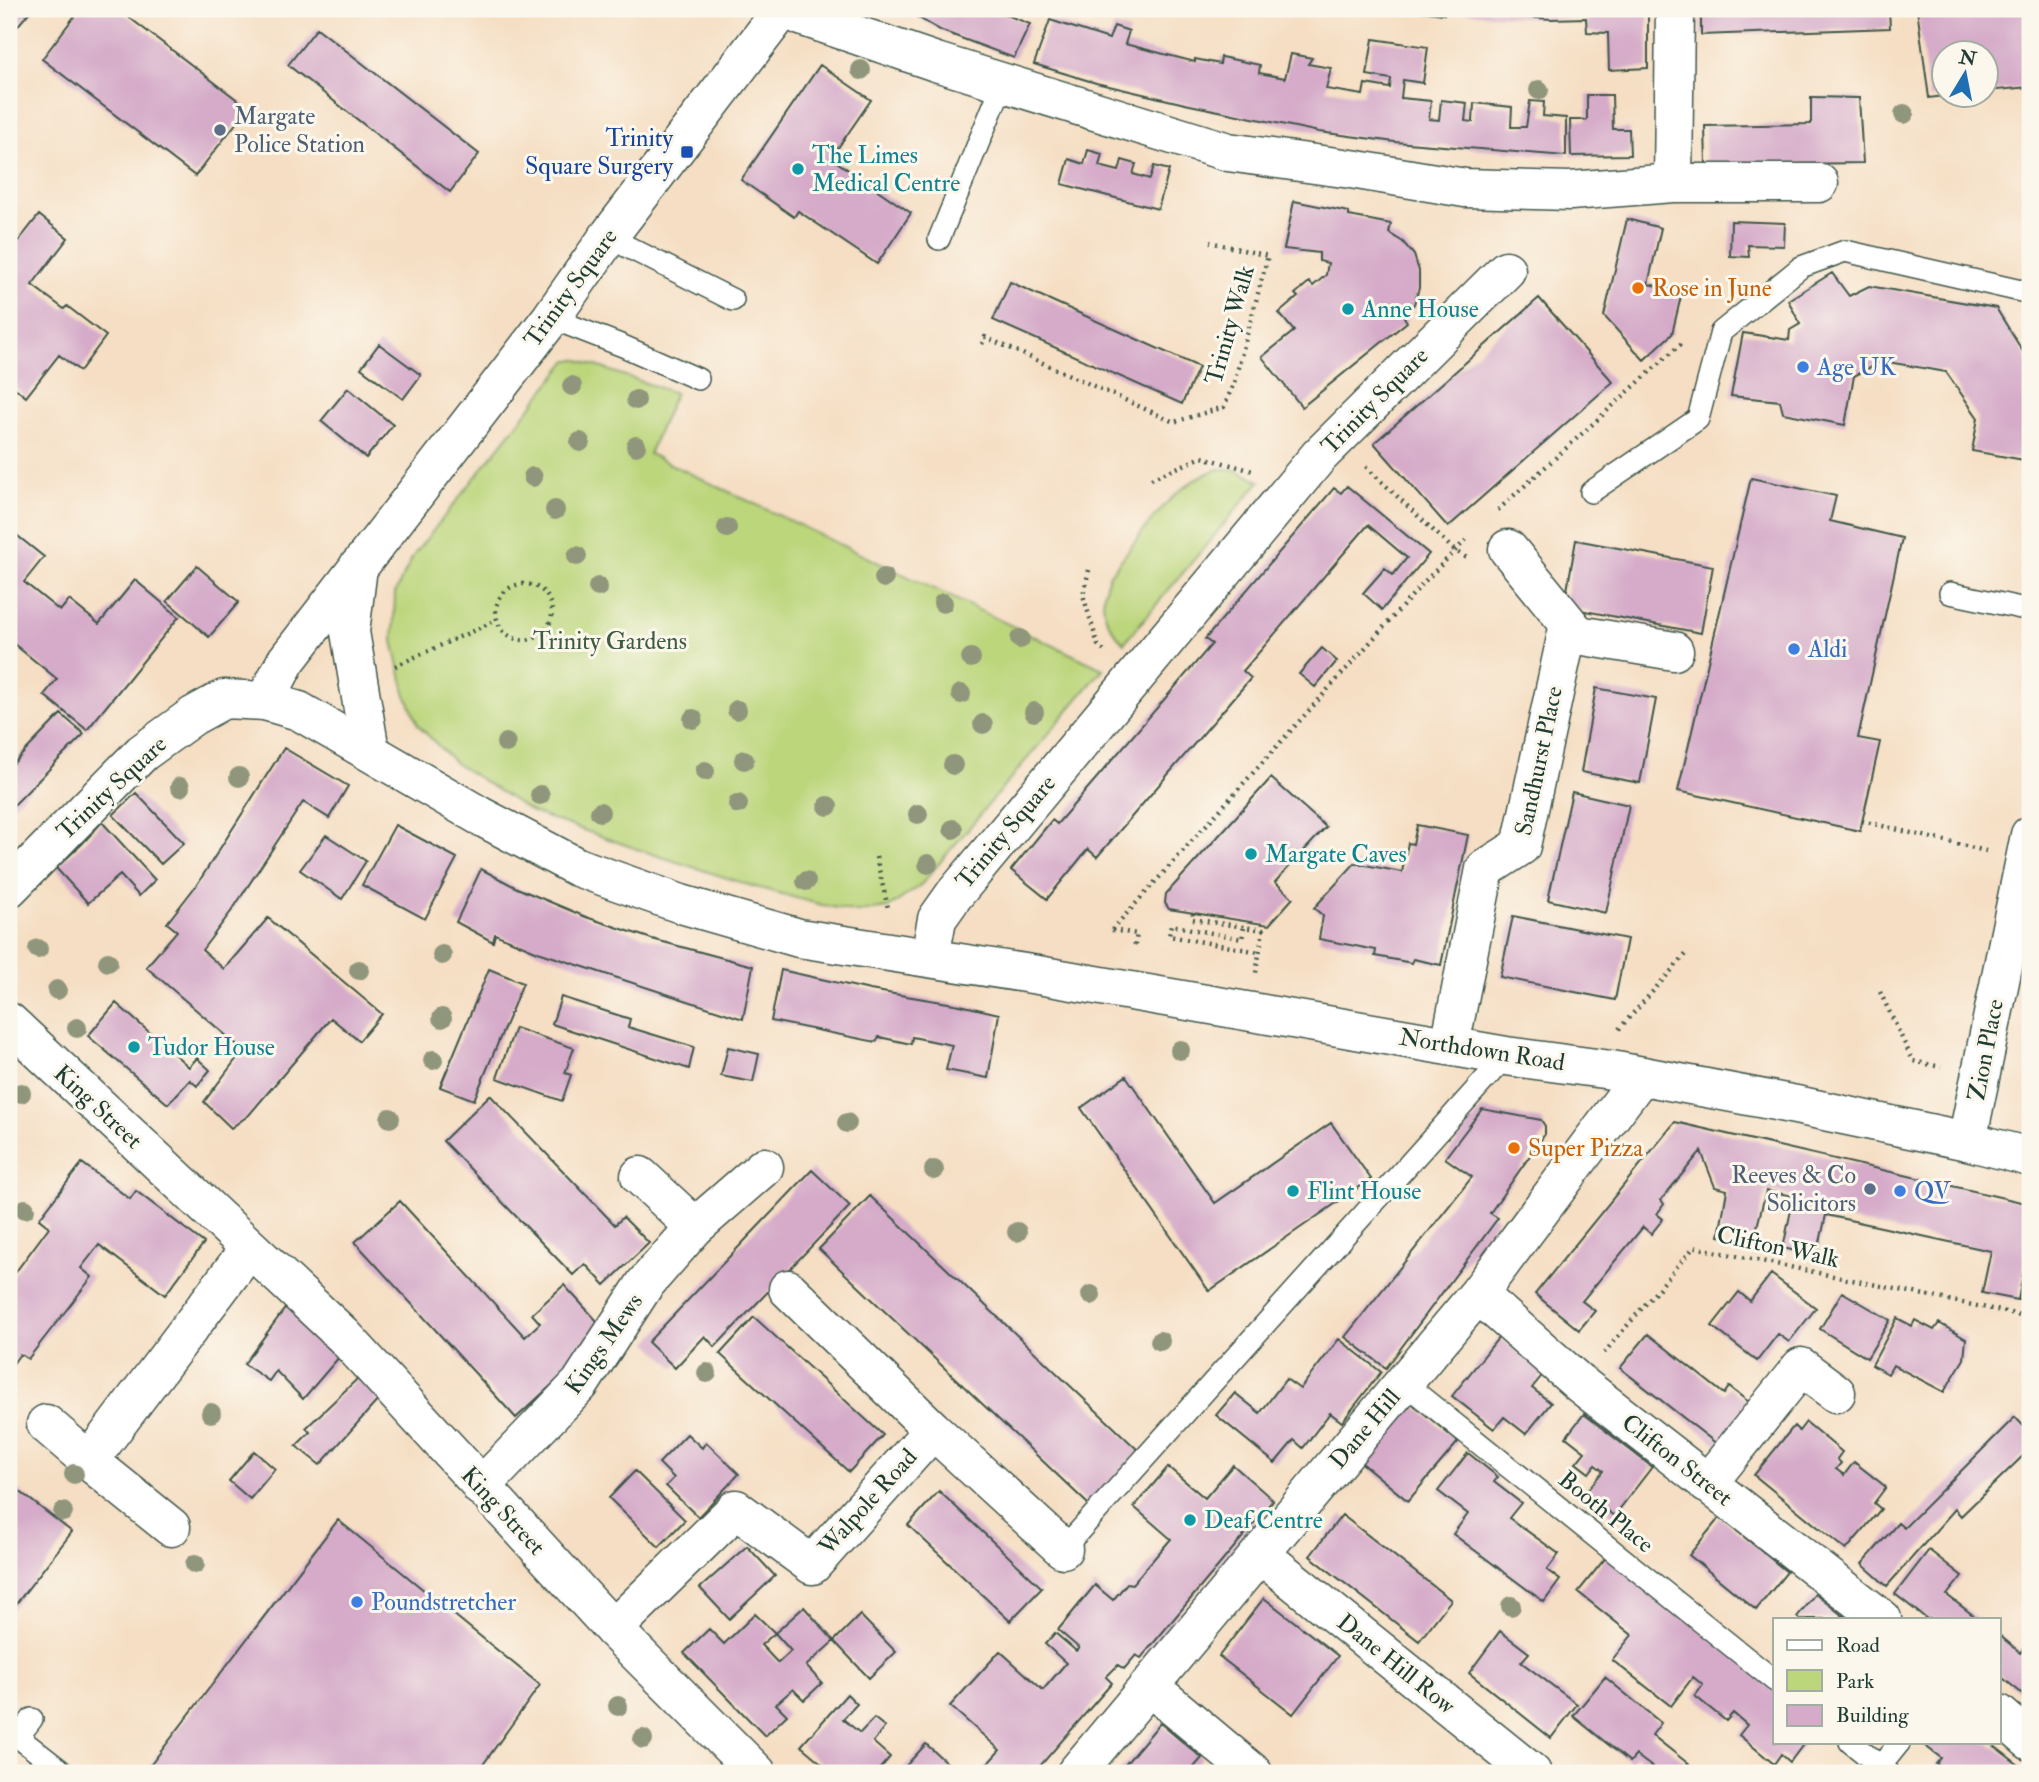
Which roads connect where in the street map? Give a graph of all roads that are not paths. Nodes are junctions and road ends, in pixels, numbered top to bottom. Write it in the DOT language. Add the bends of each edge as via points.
graph roads {
  1 [pos="785,9"];
  2 [pos="1675,9"];
  3 [pos="1003,83"];
  4 [pos="1673,183"];
  5 [pos="1819,183"];
  6 [pos="608,237"];
  7 [pos="939,239"];
  8 [pos="1506,270"];
  9 [pos="2030,288"];
  10 [pos="733,300"];
  11 [pos="551,318"];
  12 [pos="698,379"];
  13 [pos="1591,492"];
  14 [pos="1508,549"];
  15 [pos="358,567"];
  16 [pos="1950,593"];
  17 [pos="2030,610"];
  18 [pos="1569,624"];
  19 [pos="1674,651"];
  20 [pos="265,701"];
  21 [pos="370,751"];
  22 [pos="2027,848"];
  23 [pos="9,888"];
  24 [pos="930,957"];
  25 [pos="9,1022"];
  26 [pos="1450,1045"];
  27 [pos="1506,1056"];
  28 [pos="1626,1073"];
  29 [pos="1967,1141"];
  30 [pos="2030,1157"];
  31 [pos="764,1167"];
  32 [pos="640,1176"];
  33 [pos="695,1227"];
  34 [pos="248,1249"];
  35 [pos="788,1289"];
  36 [pos="1478,1294"];
  37 [pos="1404,1383"];
  38 [pos="1836,1393"];
  39 [pos="46,1424"];
  40 [pos="933,1430"];
  41 [pos="89,1461"];
  42 [pos="1706,1484"];
  43 [pos="481,1488"];
  44 [pos="171,1527"];
  45 [pos="1063,1549"];
  46 [pos="1260,1554"];
  47 [pos="1881,1618"];
  48 [pos="613,1629"];
  49 [pos="1773,1679"];
  50 [pos="1149,1686"];
  51 [pos="2000,1715"];
  52 [pos="32,1719"];
  53 [pos="13,1733"];
  54 [pos="2030,1741"];
  55 [pos="1852,1744"];
  56 [pos="1899,1744"];
  57 [pos="1882,1771"];
  58 [pos="64,1773"];
  59 [pos="757,1773"];
  60 [pos="1076,1773"];
  61 [pos="1253,1773"];
  62 [pos="1532,1773"];
  1 -- 3 [label="street, Trinity Square"];
  1 -- 6 [label="street, Trinity Square"];
  2 -- 4 [label="street"];
  3 -- 4 [label="street, Trinity Square" via="1228,152 1465,188 1570,191"];
  3 -- 7 [label="lane"];
  4 -- 5 [label="street, Trinity Square"];
  6 -- 10 [label="lane"];
  6 -- 11 [label="street, Trinity Square"];
  8 -- 24 [label="street, Trinity Square" via="1319,456 978,863 937,919"];
  9 -- 13 [label="lane" via="2021,291 1844,251 1801,268 1721,332 1698,419"];
  11 -- 12 [label="lane"];
  11 -- 15 [label="street, Trinity Square"];
  14 -- 18 [label="street"];
  15 -- 20 [label="street, Trinity Square" via="286,661"];
  15 -- 21 [label="street" via="350,632"];
  16 -- 17 [label="lane"];
  18 -- 19 [label="street" via="1578,635"];
  18 -- 26 [label="street, Sandhurst Place" via="1521,846 1486,869"];
  20 -- 21 [label="street, Trinity Square" via="299,711"];
  20 -- 23 [label="street, Trinity Square" via="224,699 142,752"];
  21 -- 24 [label="street, Trinity Square" via="578,867 681,904 799,938"];
  22 -- 29 [label="street, Zion Place"];
  24 -- 26 [label="street, Northdown Road"];
  25 -- 34 [label="street, King Street"];
  26 -- 27 [label="street, Northdown Road"];
  27 -- 28 [label="street, Northdown Road"];
  27 -- 45 [label="lane"];
  28 -- 29 [label="street, Northdown Road"];
  28 -- 36 [label="street, Dane Hill"];
  29 -- 30 [label="street, Northdown Road"];
  31 -- 33 [label="street, Kings Mews"];
  32 -- 33 [label="street"];
  33 -- 43 [label="street, Kings Mews" via="645,1284 580,1384"];
  34 -- 41 [label="street"];
  34 -- 43 [label="street, King Street" via="344,1336"];
  35 -- 40 [label="street, Walpole Road"];
  36 -- 37 [label="street, Dane Hill"];
  36 -- 42 [label="street, Clifton Street" via="1579,1383"];
  37 -- 46 [label="street, Dane Hill"];
  37 -- 49 [label="lane, Booth Place"];
  38 -- 42 [label="street" via="1801,1367"];
  39 -- 41 [label="street"];
  40 -- 45 [label="street, Walpole Road"];
  40 -- 48 [label="street, Walpole Road" via="812,1565 736,1509"];
  41 -- 44 [label="street"];
  42 -- 47 [label="street, Clifton Street"];
  43 -- 48 [label="street, King Street"];
  46 -- 50 [label="street, Dane Hill"];
  46 -- 62 [label="street, Dane Hill Row"];
  48 -- 59 [label="street, King Street"];
  50 -- 60 [label="street, Dane Hill"];
  50 -- 61 [label="street"];
  51 -- 54 [label="street"];
  52 -- 53 [label="lane"];
  53 -- 58 [label="lane"];
  55 -- 57 [label="lane"];
  56 -- 57 [label="lane"];
}
